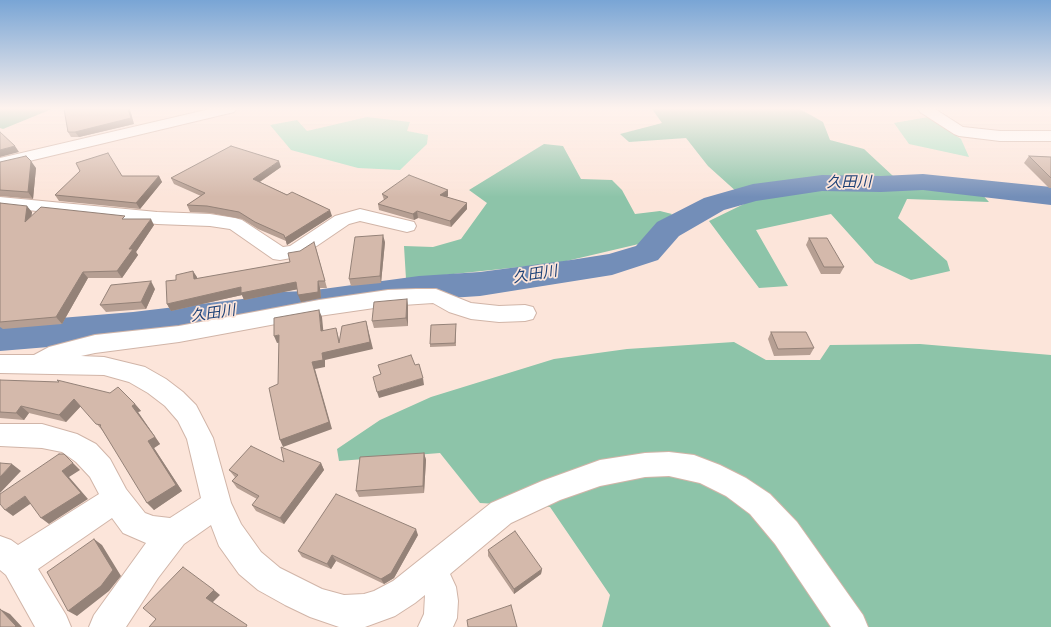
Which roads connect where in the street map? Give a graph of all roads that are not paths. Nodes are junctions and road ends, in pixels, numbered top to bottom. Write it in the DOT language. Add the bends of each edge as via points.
graph roads {
  1 [pos="105,138"];
  2 [pos="0,163"];
  3 [pos="0,202"];
  4 [pos="407,226"];
  5 [pos="525,313"];
  6 [pos="0,364"];
  7 [pos="36,365"];
  8 [pos="0,434"];
  9 [pos="116,499"];
  10 [pos="217,504"];
  11 [pos="173,533"];
  12 [pos="9,558"];
  13 [pos="429,573"];
  14 [pos="54,627"];
  15 [pos="106,627"];
  16 [pos="435,627"];
  17 [pos="851,627"];
  1 -- 2 [label="street"];
  3 -- 4 [label="street" via="236,224 280,254 295,252 342,220 360,215"];
  5 -- 7 [label="street" via="471,311 436,296 388,298 319,308 172,336 95,344 57,353"];
  6 -- 7 [label="street"];
  7 -- 10 [label="street" via="104,366 136,374 174,399 187,412 200,438"];
  8 -- 9 [label="street" via="42,436 68,442 86,453 100,468"];
  9 -- 11 [label="street" via="134,523 153,531"];
  9 -- 12 [label="street"];
  10 -- 11 [label="street"];
  10 -- 13 [label="street" via="230,535 250,563 269,579 322,606 344,612 364,611 404,592"];
  11 -- 15 [label="street" via="147,566"];
  12 -- 14 [label="street"];
  13 -- 16 [label="street" via="440,587 442,601 440,618"];
  13 -- 17 [label="street" via="501,513 552,490 600,473 645,465 669,464 694,468 710,474 736,487 760,504 790,539"];
}
